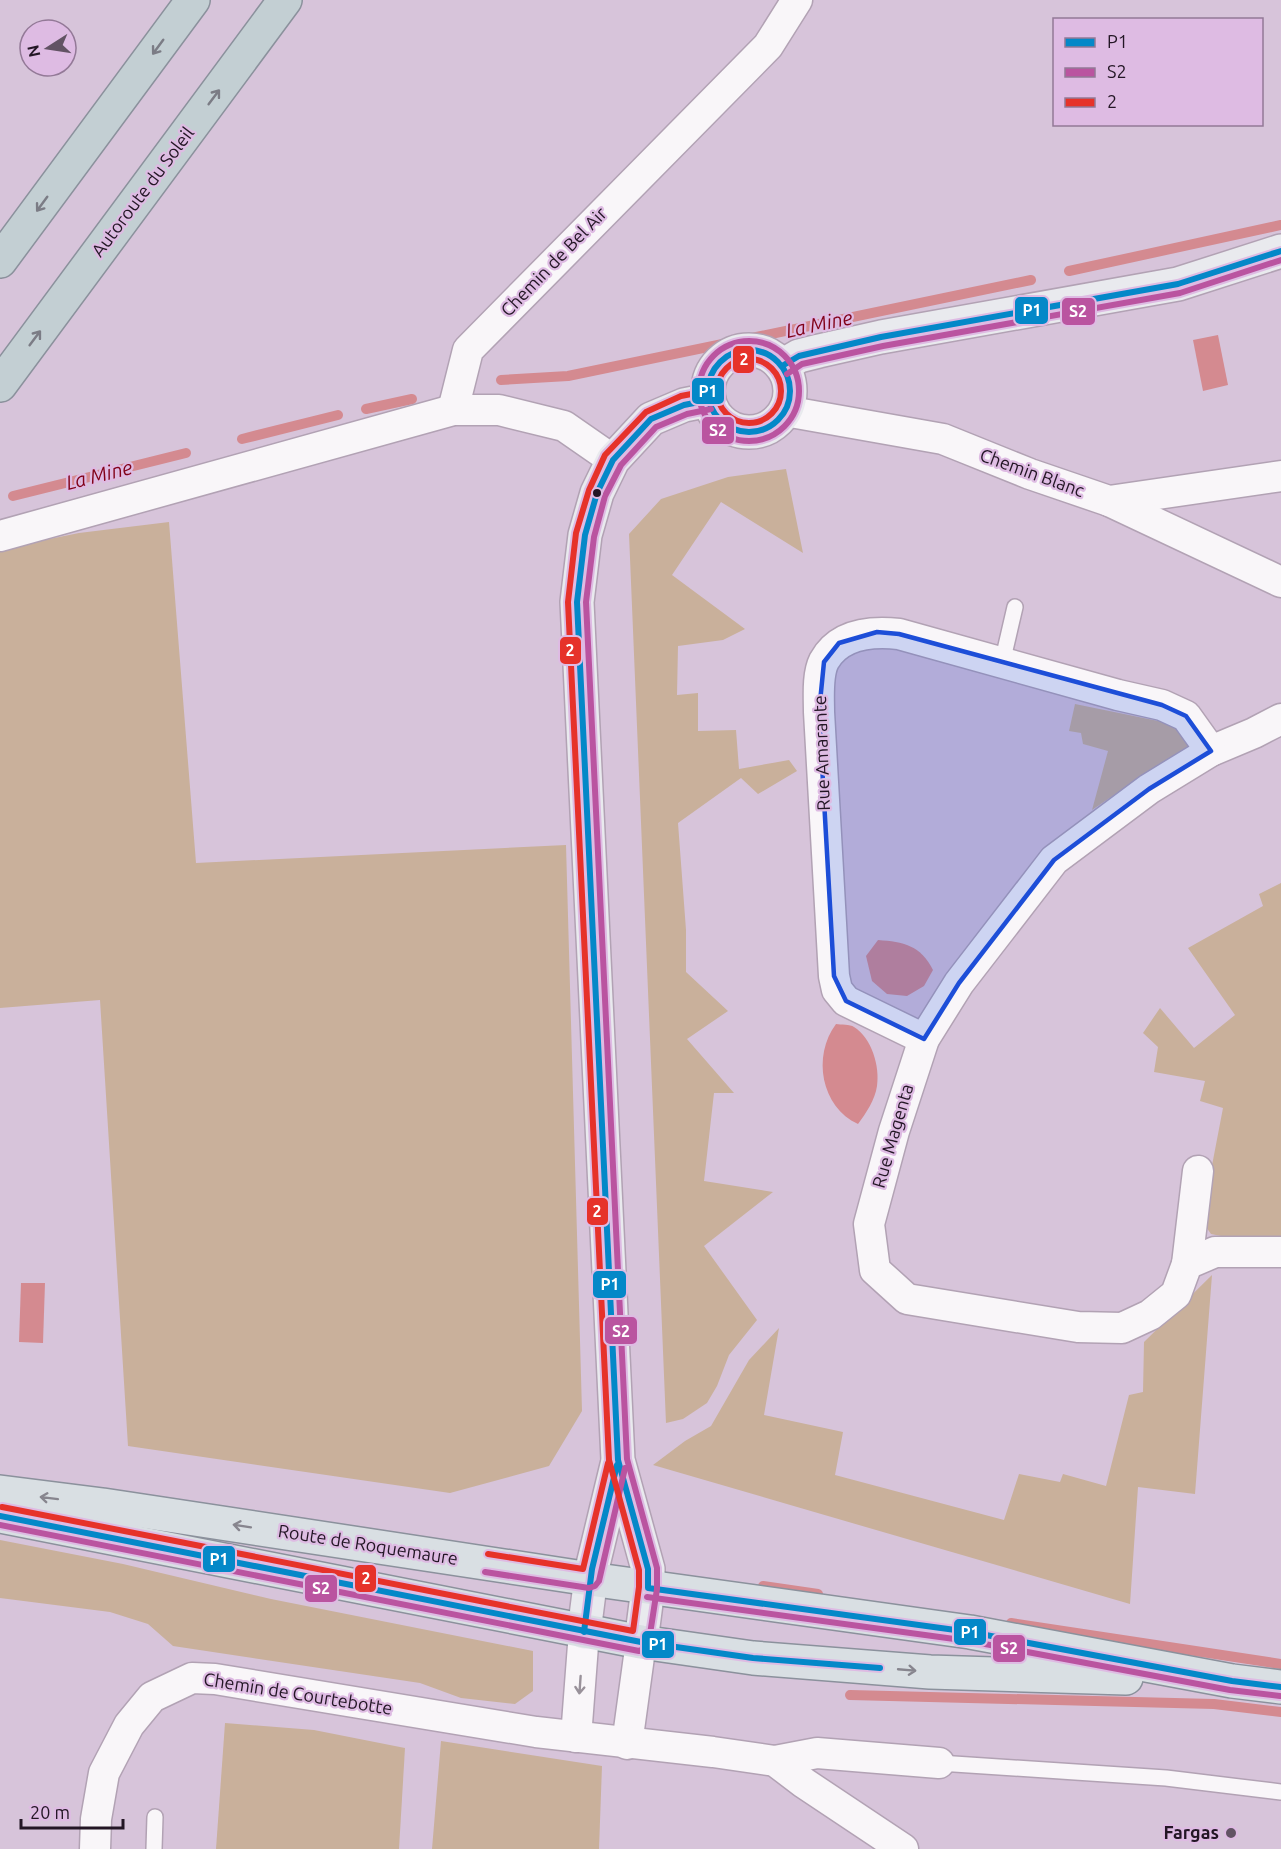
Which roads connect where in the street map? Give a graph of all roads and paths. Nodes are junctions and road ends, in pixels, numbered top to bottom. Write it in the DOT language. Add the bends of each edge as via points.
graph roads {
  1 [pos="193,0"];
  2 [pos="285,0"];
  3 [pos="797,0"];
  4 [pos="1281,251"];
  5 [pos="0,261"];
  6 [pos="782,366"];
  7 [pos="0,385"];
  8 [pos="709,400"];
  9 [pos="453,410"];
  10 [pos="785,411"];
  11 [pos="613,460"];
  12 [pos="1281,476"];
  13 [pos="1109,501"];
  14 [pos="0,536"];
  15 [pos="1281,582"];
  16 [pos="1014,607"];
  17 [pos="1002,663"];
  18 [pos="1281,719"];
  19 [pos="1211,751"];
  20 [pos="924,1040"];
  21 [pos="1198,1171"];
  22 [pos="1281,1252"];
  23 [pos="1187,1264"];
  24 [pos="618,1460"];
  25 [pos="0,1492"];
  26 [pos="0,1516"];
  27 [pos="591,1579"];
  28 [pos="648,1588"];
  29 [pos="584,1632"];
  30 [pos="640,1642"];
  31 [pos="1232,1681"];
  32 [pos="1281,1687"];
  33 [pos="576,1737"];
  34 [pos="627,1744"];
  35 [pos="775,1761"];
  36 [pos="939,1763"];
  37 [pos="1281,1792"];
  38 [pos="155,1817"];
  39 [pos="95,1849"];
  40 [pos="154,1849"];
  41 [pos="903,1849"];
  1 -- 5 [label="highway, one-way"];
  7 -- 2 [label="highway, Autoroute du Soleil, one-way"];
  3 -- 9 [label="street, Chemin de Bel Air" via="768,46 468,350"];
  4 -- 6 [label="street" via="1178,284 881,337 799,356"];
  6 -- 8 [label="street" via="773,357 755,351 726,357 710,376"];
  6 -- 10 [label="street" via="789,380 790,396"];
  8 -- 10 [label="street" via="721,422 743,432 768,428"];
  8 -- 11 [label="street" via="684,405 651,419"];
  9 -- 11 [label="street" via="499,410 564,426"];
  9 -- 14 [label="street"];
  10 -- 13 [label="street, Chemin Blanc" via="943,439"];
  11 -- 24 [label="street" via="597,493 585,535 577,602"];
  12 -- 13 [label="street, Chemin Blanc"];
  13 -- 15 [label="street"];
  16 -- 17 [label="lane"];
  17 -- 19 [label="street, Rue Amarante" via="1162,705 1186,716"];
  17 -- 20 [label="street, Rue Amarante" via="898,634 877,632 839,643 824,662 819,712 837,990 846,1001"];
  18 -- 19 [label="street, Rue Magenta"];
  19 -- 20 [label="street, Rue Magenta" via="1149,789 1054,860 959,983"];
  20 -- 23 [label="street, Rue Magenta" via="869,1224 875,1270 907,1299 1078,1327 1122,1328 1150,1315 1176,1294"];
  21 -- 23 [label="street, Rue Magenta"];
  22 -- 23 [label="street" via="1215,1252"];
  24 -- 27 [label="street"];
  24 -- 28 [label="street" via="648,1569"];
  27 -- 25 [label="main road, Route de Roquemaure, one-way" via="104,1504"];
  26 -- 29 [label="main road, Route de Roquemaure"];
  27 -- 28 [label="main road, Route de Roquemaure"];
  27 -- 29 [label="street"];
  28 -- 30 [label="street"];
  28 -- 31 [label="main road, Route de Roquemaure" via="970,1632"];
  29 -- 30 [label="main road, Route de Roquemaure"];
  29 -- 33 [label="street, one-way"];
  30 -- 31 [label="main road, Route de Roquemaure, one-way" via="753,1658 930,1672"];
  30 -- 34 [label="street"];
  31 -- 32 [label="main road, Route de Roquemaure"];
  33 -- 34 [label="street, Chemin de Courtebotte"];
  33 -- 39 [label="street, Chemin de Courtebotte" via="192,1678 152,1697 129,1725 104,1773"];
  34 -- 35 [label="street, Chemin de Courtebotte"];
  35 -- 36 [label="street" via="817,1753"];
  35 -- 41 [label="street"];
  36 -- 37 [label="lane" via="1166,1778"];
  38 -- 40 [label="lane"];
}
